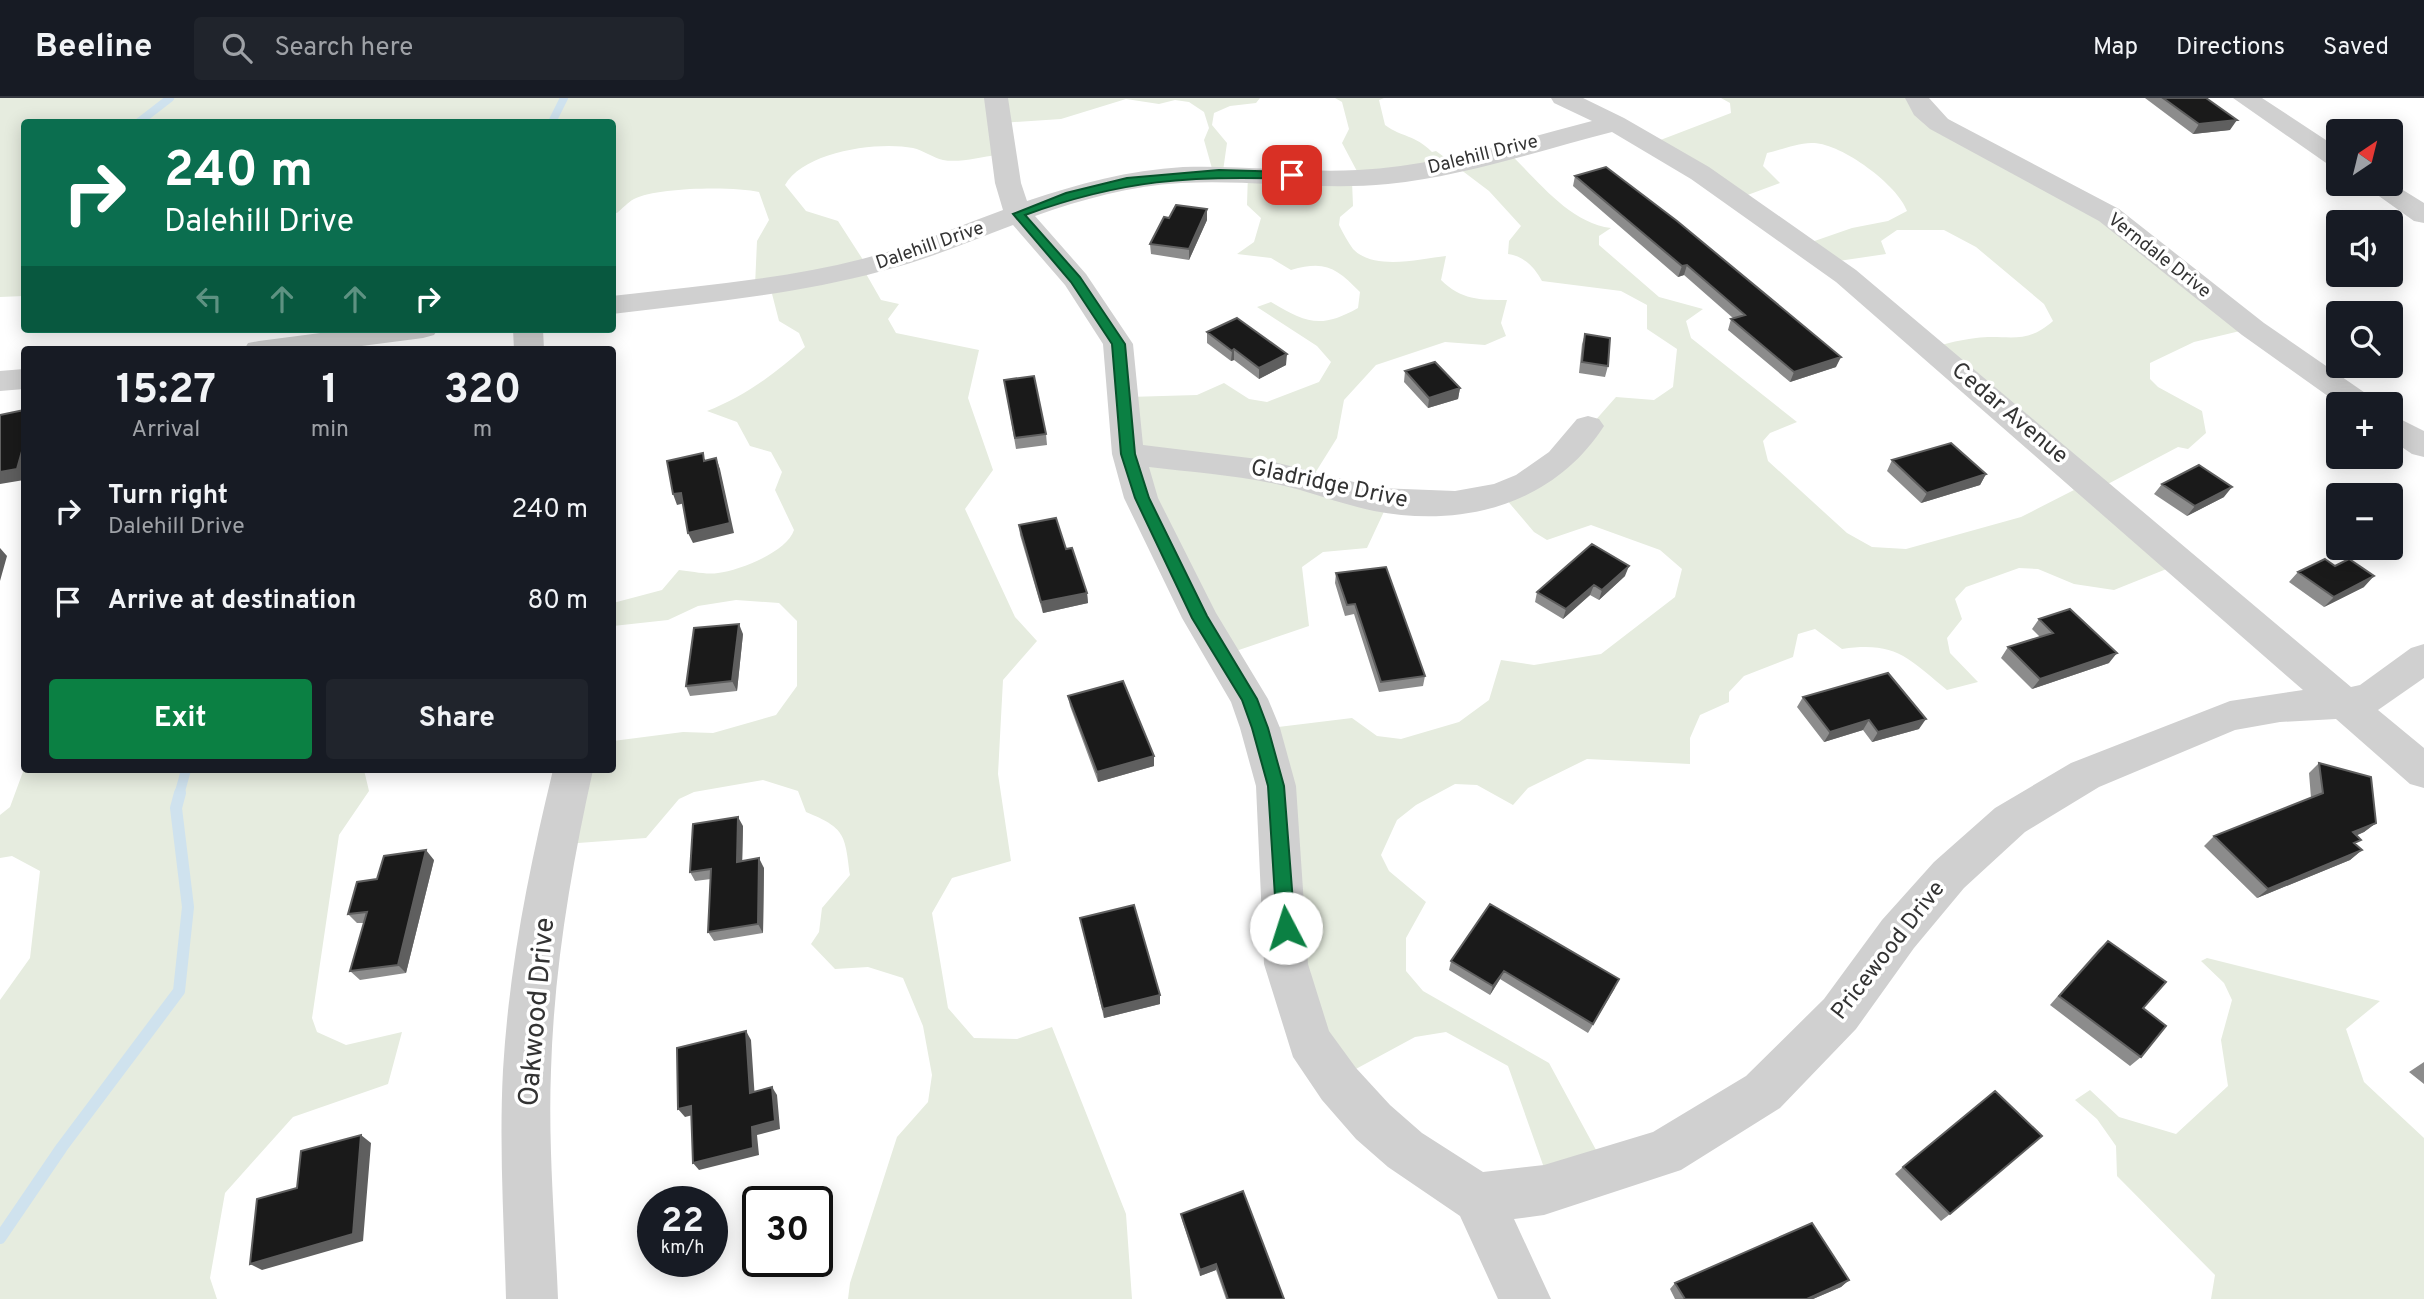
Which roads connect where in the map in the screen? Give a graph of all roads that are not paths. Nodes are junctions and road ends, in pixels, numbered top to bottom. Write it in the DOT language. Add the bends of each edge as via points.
graph roads {
  1 [pos="996,98"];
  2 [pos="1563,98"];
  3 [pos="1917,98"];
  4 [pos="2245,98"];
  5 [pos="1615,123"];
  6 [pos="2326,151"];
  7 [pos="2394,196"];
  8 [pos="1018,214"];
  9 [pos="2424,215"];
  10 [pos="616,304"];
  11 [pos="392,333"];
  12 [pos="290,346"];
  13 [pos="21,379"];
  14 [pos="0,381"];
  15 [pos="2343,392"];
  16 [pos="1588,426"];
  17 [pos="2403,432"];
  18 [pos="2424,446"];
  19 [pos="1128,454"];
  20 [pos="2424,658"];
  21 [pos="2347,703"];
  22 [pos="2424,772"];
  23 [pos="572,773"];
  24 [pos="1478,1198"];
  25 [pos="532,1299"];
  26 [pos="1525,1299"];
  1 -- 8 [label="street" via="1008,183"];
  2 -- 5 [label="street, Cedar Avenue"];
  3 -- 15 [label="street, Verndale Drive" via="1923,110 1949,130 2109,215 2253,330"];
  4 -- 6 [label="street"];
  5 -- 8 [label="street, Dalehill Drive" via="1401,174 1160,177 1097,187"];
  5 -- 21 [label="street, Cedar Avenue" via="1748,204 1846,276"];
  7 -- 9 [label="street"];
  8 -- 10 [label="street, Dalehill Drive" via="948,242 836,274"];
  8 -- 19 [label="street" via="1076,280 1118,344"];
  11 -- 12 [label="street"];
  13 -- 14 [label="street"];
  16 -- 19 [label="street, Gladridge Drive" via="1558,461 1535,479 1499,494 1431,504 1353,495 1223,463"];
  17 -- 18 [label="street"];
  19 -- 24 [label="street" via="1150,520 1200,618 1249,699 1260,728 1276,786 1286,964 1309,1042 1373,1122 1405,1150"];
  20 -- 21 [label="street, Pricewood Drive" via="2371,697"];
  21 -- 22 [label="street, Cedar Avenue"];
  21 -- 24 [label="street, Pricewood Drive" via="2230,716 2085,775 2010,820 1949,875 1890,944 1840,1014 1763,1092 1664,1153 1544,1190"];
  23 -- 25 [label="street, Oakwood Drive" via="544,922 527,1071"];
  24 -- 26 [label="street"];
}
